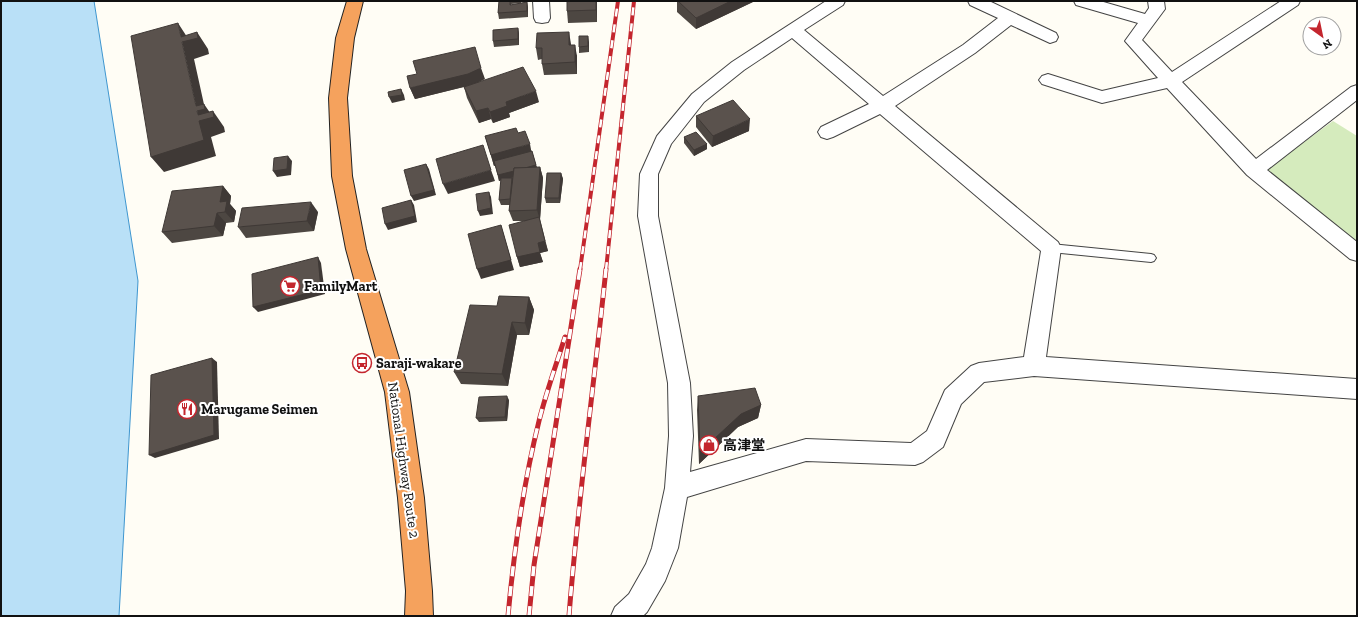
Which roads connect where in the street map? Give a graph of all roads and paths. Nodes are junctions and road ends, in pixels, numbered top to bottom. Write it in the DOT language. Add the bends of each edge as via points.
graph roads {
  1 [pos="355,1"];
  2 [pos="540,1"];
  3 [pos="837,1"];
  4 [pos="976,1"];
  5 [pos="1082,1"];
  6 [pos="1156,1"];
  7 [pos="1292,1"];
  8 [pos="1010,17"];
  9 [pos="542,18"];
  10 [pos="1148,20"];
  11 [pos="793,30"];
  12 [pos="1050,37"];
  13 [pos="1048,80"];
  14 [pos="1171,81"];
  15 [pos="1357,91"];
  16 [pos="883,105"];
  17 [pos="827,132"];
  18 [pos="1254,170"];
  19 [pos="1051,248"];
  20 [pos="1357,253"];
  21 [pos="1151,258"];
  22 [pos="1034,366"];
  23 [pos="1357,389"];
  24 [pos="677,488"];
  25 [pos="638,612"];
  26 [pos="419,616"];
  1 -- 26 [label="highway, National Highway Route 2" via="344,38 338,98 342,176 356,249 397,392 411,498"];
  2 -- 9 [label="street"];
  3 -- 11 [label="street"];
  4 -- 8 [label="street"];
  5 -- 10 [label="street"];
  6 -- 10 [label="street" via="1157,9"];
  7 -- 14 [label="street"];
  8 -- 12 [label="street"];
  8 -- 16 [label="street" via="969,49"];
  10 -- 14 [label="street" via="1133,41"];
  11 -- 16 [label="street"];
  11 -- 24 [label="street" via="738,66 698,98 663,141 649,174 648,216 679,383 681,436"];
  13 -- 14 [label="street" via="1102,97"];
  14 -- 18 [label="street"];
  15 -- 18 [label="street" via="1296,143"];
  16 -- 17 [label="street"];
  16 -- 19 [label="street"];
  18 -- 20 [label="street"];
  19 -- 21 [label="lane"];
  19 -- 22 [label="street"];
  22 -- 23 [label="street"];
  22 -- 24 [label="street" via="979,373 954,397 935,439 916,454 806,450"];
  24 -- 25 [label="street" via="665,548"];
}
